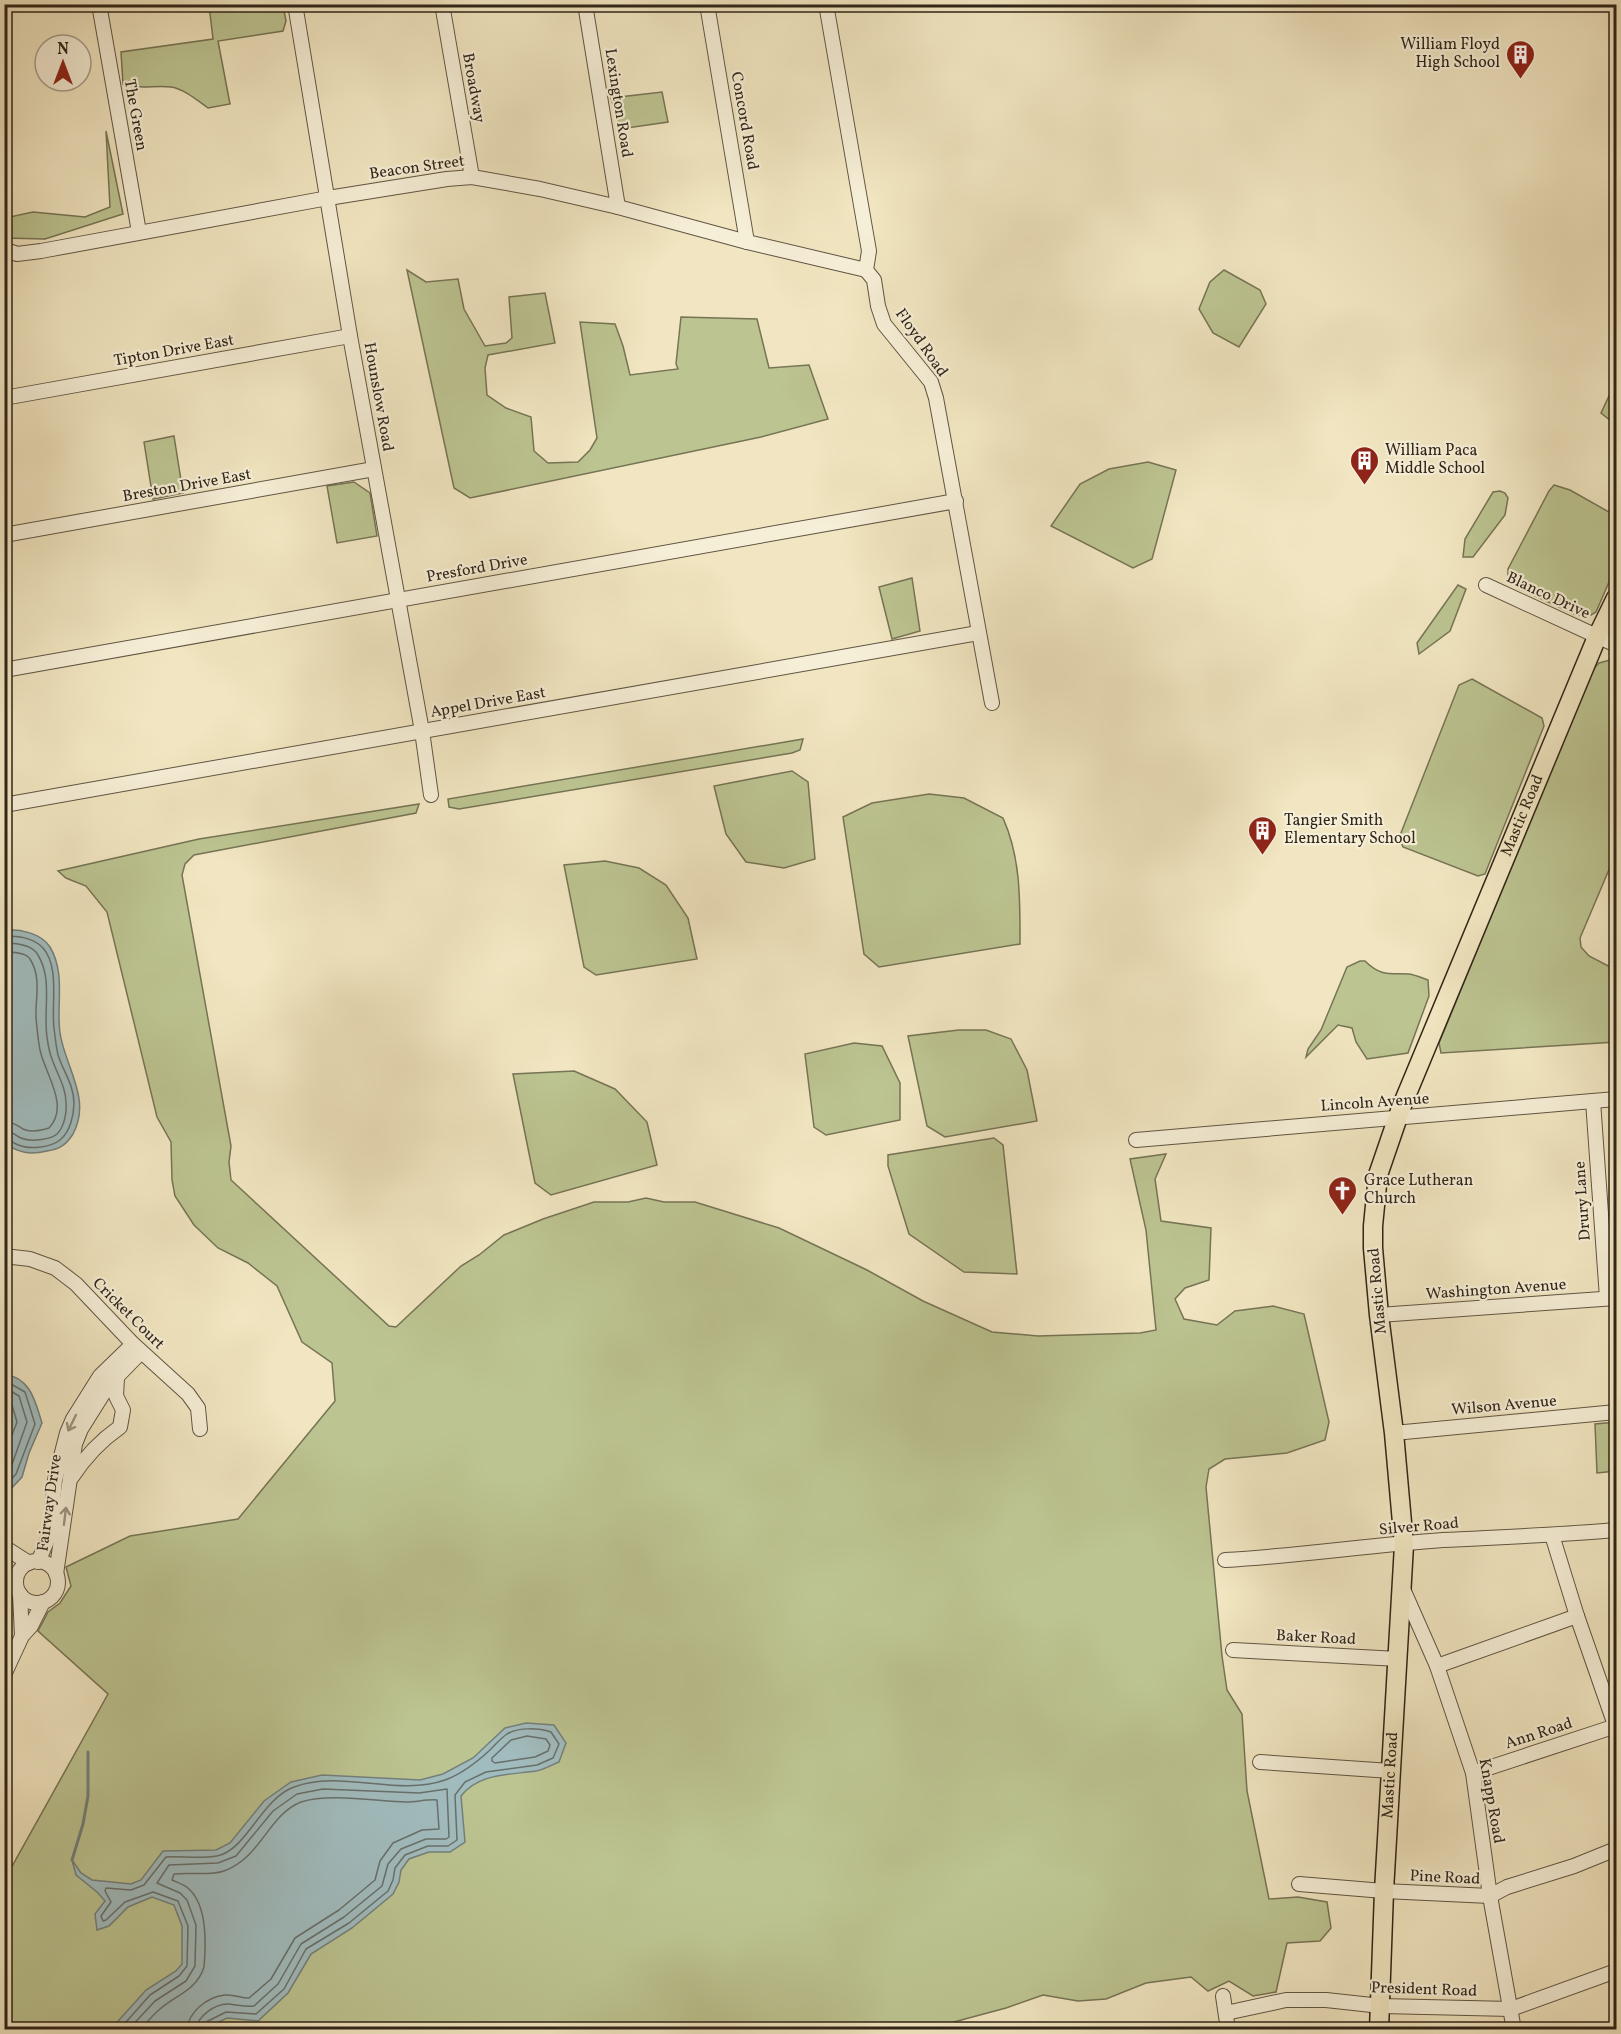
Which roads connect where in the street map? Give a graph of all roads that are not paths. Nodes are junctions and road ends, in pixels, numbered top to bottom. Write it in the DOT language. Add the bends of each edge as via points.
graph roads {
  1 [pos="99,4"];
  2 [pos="295,4"];
  3 [pos="442,4"];
  4 [pos="585,4"];
  5 [pos="707,4"];
  6 [pos="826,4"];
  7 [pos="472,177"];
  8 [pos="328,198"];
  9 [pos="618,207"];
  10 [pos="139,232"];
  11 [pos="747,242"];
  12 [pos="4,249"];
  13 [pos="866,270"];
  14 [pos="350,336"];
  15 [pos="4,398"];
  16 [pos="374,469"];
  17 [pos="956,501"];
  18 [pos="4,535"];
  19 [pos="1486,585"];
  20 [pos="1617,598"];
  21 [pos="399,600"];
  22 [pos="978,633"];
  23 [pos="1597,637"];
  24 [pos="1617,645"];
  25 [pos="4,670"];
  26 [pos="992,703"];
  27 [pos="422,731"];
  28 [pos="431,795"];
  29 [pos="4,805"];
  30 [pos="1617,1099"];
  31 [pos="1593,1101"];
  32 [pos="1397,1117"];
  33 [pos="1136,1140"];
  34 [pos="4,1256"];
  35 [pos="1612,1298"];
  36 [pos="1379,1315"];
  37 [pos="137,1348"];
  38 [pos="104,1393"];
  39 [pos="1617,1412"];
  40 [pos="200,1429"];
  41 [pos="1394,1433"];
  42 [pos="69,1482"];
  43 [pos="1617,1530"];
  44 [pos="1552,1535"];
  45 [pos="1404,1545"];
  46 [pos="4,1547"];
  47 [pos="1225,1560"];
  48 [pos="34,1562"];
  49 [pos="4,1574"];
  50 [pos="56,1574"];
  51 [pos="1402,1588"];
  52 [pos="18,1589"];
  53 [pos="43,1602"];
  54 [pos="1577,1616"];
  55 [pos="22,1636"];
  56 [pos="1233,1650"];
  57 [pos="1398,1659"];
  58 [pos="1437,1666"];
  59 [pos="4,1675"];
  60 [pos="1616,1727"];
  61 [pos="1260,1762"];
  62 [pos="1391,1771"];
  63 [pos="1473,1773"];
  64 [pos="1617,1849"];
  65 [pos="1299,1884"];
  66 [pos="1384,1891"];
  67 [pos="1490,1896"];
  68 [pos="1617,1971"];
  69 [pos="1223,1996"];
  70 [pos="1380,2006"];
  71 [pos="1511,2009"];
  72 [pos="1226,2013"];
  73 [pos="1228,2030"];
  74 [pos="1379,2030"];
  75 [pos="1515,2030"];
  1 -- 10 [label="street, The Green"];
  2 -- 8 [label="street, Hounslow Road"];
  3 -- 7 [label="street, Broadway"];
  4 -- 9 [label="street, Lexington Road"];
  5 -- 11 [label="street, Concord Road"];
  6 -- 13 [label="street, Floyd Road" via="869,251"];
  7 -- 8 [label="street, Beacon Street"];
  7 -- 9 [label="street, Beacon Street"];
  8 -- 10 [label="street, Beacon Street"];
  8 -- 14 [label="street, Hounslow Road"];
  9 -- 11 [label="street, Beacon Street"];
  10 -- 12 [label="street, Beacon Street" via="41,251 17,254"];
  11 -- 13 [label="street, Beacon Street"];
  13 -- 17 [label="street, Floyd Road" via="874,280 884,324 932,382"];
  14 -- 15 [label="street, Tipton Drive East"];
  14 -- 16 [label="street, Hounslow Road"];
  16 -- 18 [label="street, Breston Drive East"];
  16 -- 21 [label="street, Hounslow Road"];
  17 -- 21 [label="street, Presford Drive"];
  17 -- 22 [label="street, Floyd Road"];
  19 -- 23 [label="street, Blanco Drive"];
  20 -- 23 [label="main road, Mastic Road"];
  21 -- 25 [label="street, Presford Drive"];
  21 -- 27 [label="street, Hounslow Road"];
  22 -- 26 [label="street, Floyd Road"];
  22 -- 27 [label="street, Appel Drive East"];
  23 -- 24 [label="street, Blanco Drive"];
  23 -- 32 [label="main road, Mastic Road"];
  27 -- 28 [label="street, Hounslow Road"];
  27 -- 29 [label="street, Appel Drive East"];
  30 -- 31 [label="street, Lincoln Avenue"];
  31 -- 32 [label="street, Lincoln Avenue"];
  31 -- 35 [label="street, Drury Lane"];
  32 -- 33 [label="street, Lincoln Avenue"];
  32 -- 36 [label="main road, Mastic Road" via="1378,1175 1375,1198 1373,1248"];
  34 -- 37 [label="street, Cricket Court" via="30,1259 55,1268 76,1284"];
  35 -- 36 [label="street, Washington Avenue"];
  36 -- 41 [label="main road, Mastic Road"];
  37 -- 38 [label="street, Fairway Drive"];
  37 -- 38 [label="street, Fairway Drive" via="100,1376"];
  37 -- 40 [label="street, Cricket Court" via="188,1394 198,1408"];
  38 -- 42 [label="street, Fairway Drive" via="75,1444"];
  38 -- 42 [label="street" via="123,1410 120,1427 102,1439"];
  38 -- 48 [label="street, Fairway Drive, one-way" via="73,1419 56,1480 50,1534"];
  39 -- 41 [label="street, Wilson Avenue"];
  41 -- 45 [label="main road, Mastic Road"];
  50 -- 42 [label="street, Fairway Drive, one-way"];
  43 -- 44 [label="street, Silver Road"];
  44 -- 45 [label="street, Silver Road"];
  44 -- 54 [label="street"];
  45 -- 47 [label="street, Silver Road"];
  45 -- 51 [label="main road, Mastic Road"];
  46 -- 48 [label="street"];
  48 -- 50 [label="street" via="50,1566"];
  48 -- 52 [label="street" via="20,1571"];
  49 -- 52 [label="street"];
  50 -- 53 [label="street" via="56,1592"];
  51 -- 57 [label="main road, Mastic Road"];
  51 -- 58 [label="street, Knapp Road"];
  52 -- 53 [label="street" via="30,1602"];
  52 -- 55 [label="street"];
  53 -- 55 [label="street"];
  54 -- 58 [label="street"];
  54 -- 60 [label="street"];
  55 -- 59 [label="street"];
  56 -- 57 [label="street, Baker Road"];
  57 -- 62 [label="main road, Mastic Road"];
  58 -- 63 [label="street, Knapp Road"];
  60 -- 63 [label="street, Ann Road"];
  61 -- 62 [label="street"];
  62 -- 66 [label="main road, Mastic Road"];
  63 -- 67 [label="street, Knapp Road"];
  64 -- 67 [label="street, Pine Road"];
  65 -- 66 [label="street, Pine Road"];
  66 -- 67 [label="street, Pine Road"];
  66 -- 70 [label="main road, Mastic Road"];
  67 -- 71 [label="street, Knapp Road"];
  68 -- 71 [label="street, President Road"];
  69 -- 72 [label="street"];
  70 -- 71 [label="street, President Road"];
  70 -- 72 [label="street, President Road" via="1286,2000"];
  70 -- 74 [label="main road, Mastic Road"];
  71 -- 75 [label="street, Knapp Road"];
  72 -- 73 [label="street"];
}
